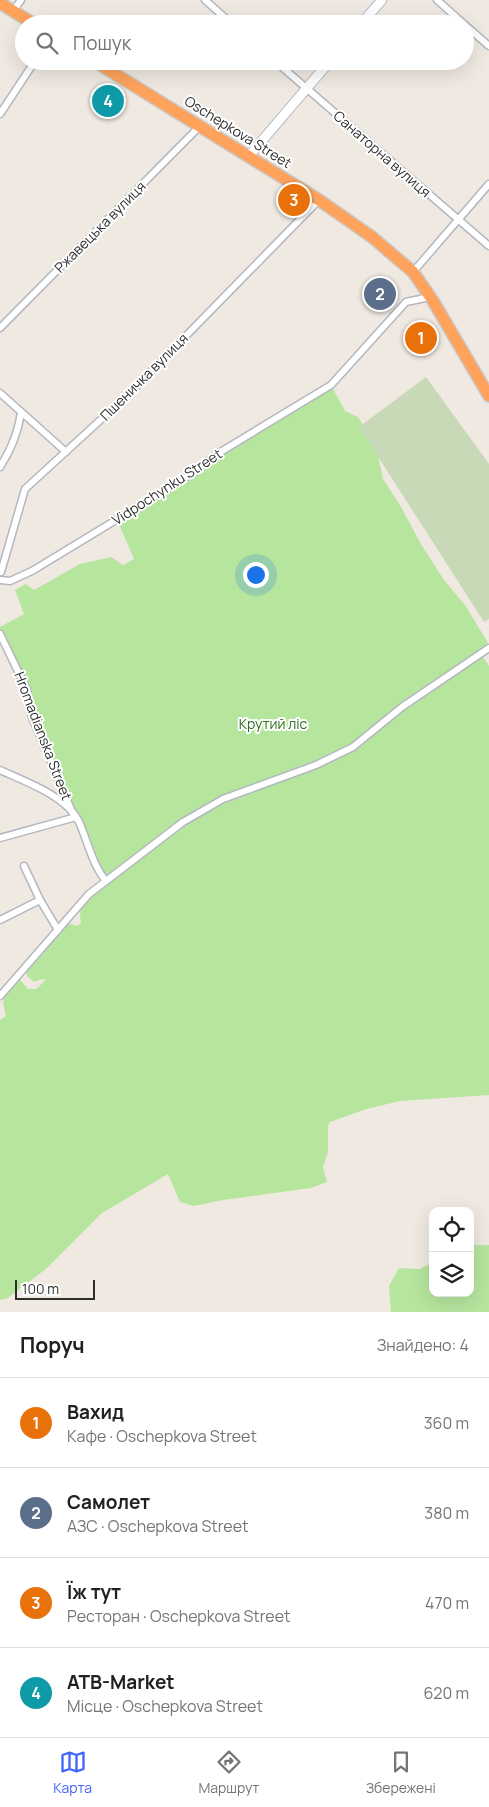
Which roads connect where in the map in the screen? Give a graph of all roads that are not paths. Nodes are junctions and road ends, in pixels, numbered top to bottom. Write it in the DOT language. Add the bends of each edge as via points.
graph roads {
  1 [pos="21,0"];
  2 [pos="205,0"];
  3 [pos="382,0"];
  4 [pos="437,0"];
  5 [pos="0,3"];
  6 [pos="13,11"];
  7 [pos="19,15"];
  8 [pos="222,15"];
  9 [pos="370,15"];
  10 [pos="454,15"];
  11 [pos="474,32"];
  12 [pos="489,46"];
  13 [pos="29,70"];
  14 [pos="109,70"];
  15 [pos="285,70"];
  16 [pos="322,70"];
  17 [pos="306,89"];
  18 [pos="0,114"];
  19 [pos="200,126"];
  20 [pos="248,157"];
  21 [pos="489,184"];
  22 [pos="319,200"];
  23 [pos="459,219"];
  24 [pos="489,246"];
  25 [pos="413,272"];
  26 [pos="430,297"];
  27 [pos="1,325"];
  28 [pos="0,393"];
  29 [pos="489,396"];
  30 [pos="21,413"];
  31 [pos="66,452"];
  32 [pos="0,467"];
  33 [pos="0,571"];
  34 [pos="0,580"];
  35 [pos="0,634"];
  36 [pos="489,648"];
  37 [pos="0,770"];
  38 [pos="74,814"];
  39 [pos="0,838"];
  40 [pos="24,866"];
  41 [pos="106,881"];
  42 [pos="40,900"];
  43 [pos="0,920"];
  44 [pos="58,930"];
  45 [pos="0,996"];
  1 -- 6 [label="street"];
  2 -- 8 [label="street"];
  3 -- 9 [label="street"];
  4 -- 10 [label="street"];
  5 -- 6 [label="highway"];
  6 -- 7 [label="highway"];
  11 -- 12 [label="street"];
  13 -- 18 [label="street"];
  14 -- 19 [label="highway, Oschepkova Street"];
  15 -- 17 [label="street, Санаторна вулиця"];
  16 -- 17 [label="street"];
  17 -- 20 [label="street"];
  17 -- 23 [label="street, Санаторна вулиця"];
  19 -- 20 [label="highway, Oschepkova Street"];
  19 -- 27 [label="street, Ржавецька вулиця"];
  20 -- 22 [label="highway, Oschepkova Street"];
  21 -- 23 [label="street"];
  22 -- 25 [label="highway, Oschepkova Street" via="372,237"];
  22 -- 31 [label="street, Пшеничка вулиця" via="130,393"];
  23 -- 24 [label="street, Санаторна вулиця"];
  23 -- 25 [label="street"];
  25 -- 26 [label="highway, Oschepkova Street"];
  26 -- 29 [label="highway, Oschepkova Street"];
  26 -- 34 [label="street, Vidpochynku Street" via="406,302 330,385 32,571 10,581"];
  28 -- 30 [label="street"];
  30 -- 31 [label="street"];
  30 -- 32 [label="street" via="10,451"];
  31 -- 33 [label="street, Пшеничка вулиця" via="25,489"];
  33 -- 34 [label="street, Пшеничка вулиця"];
  35 -- 38 [label="street, Hromadianska Street" via="27,690 32,717"];
  36 -- 41 [label="street" via="402,707 353,747 316,765 223,798 204,808"];
  37 -- 38 [label="street" via="47,792"];
  38 -- 39 [label="street"];
  38 -- 41 [label="street, Hromadianska Street" via="97,870"];
  40 -- 42 [label="street"];
  41 -- 44 [label="street" via="89,894"];
  42 -- 43 [label="street"];
  42 -- 44 [label="street"];
  44 -- 45 [label="street"];
}
